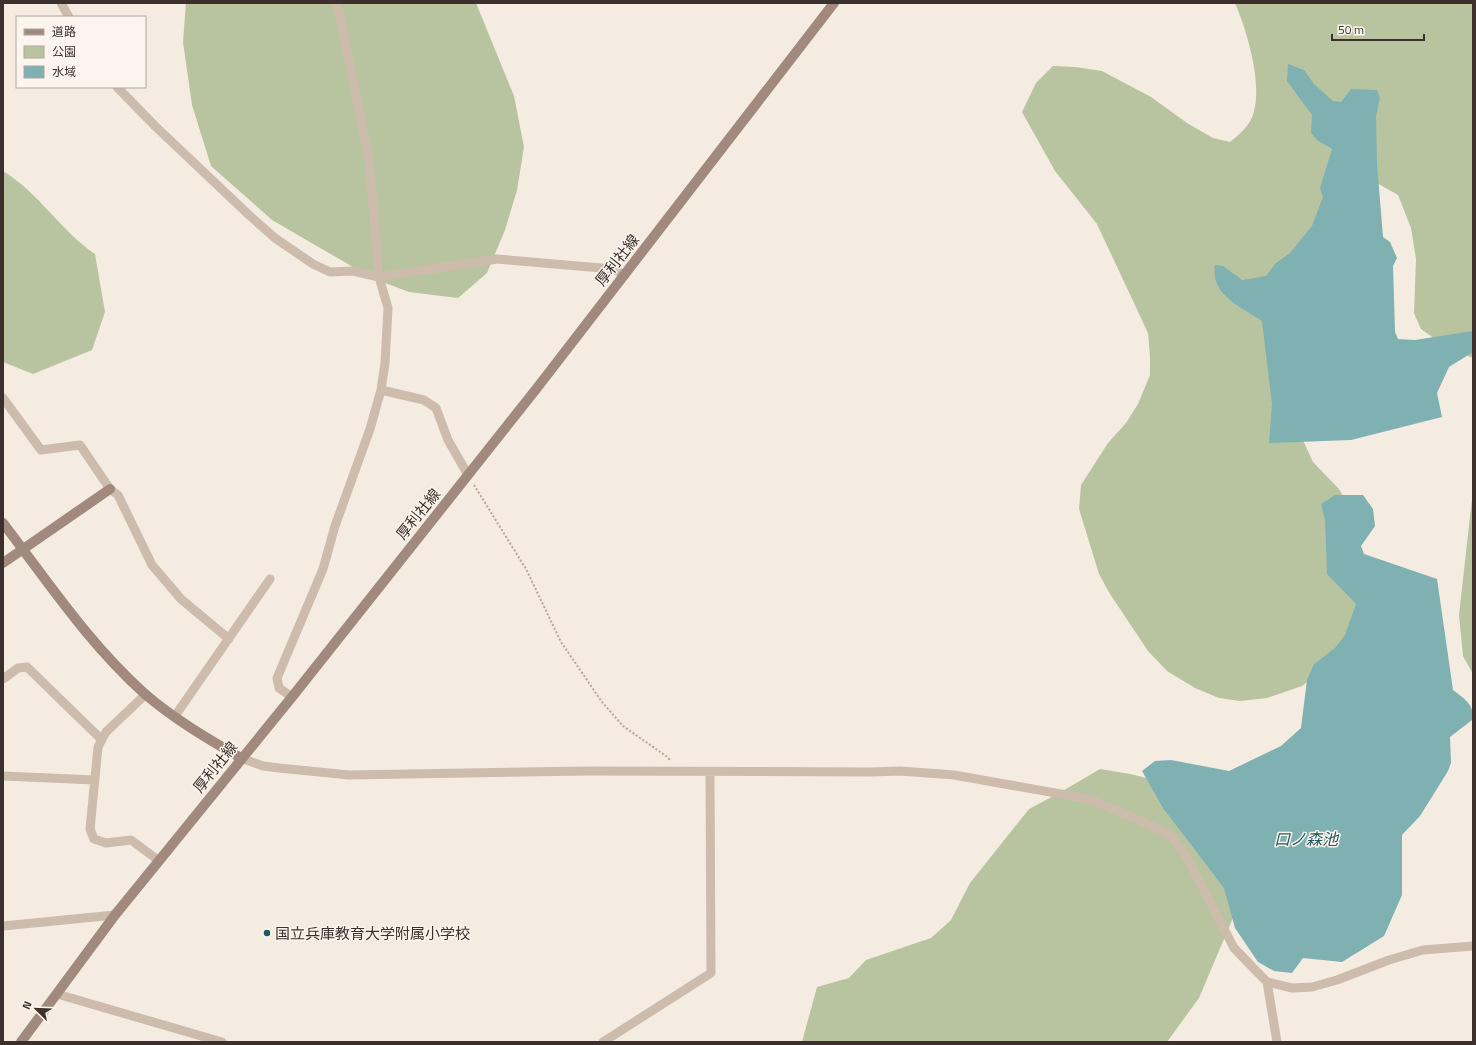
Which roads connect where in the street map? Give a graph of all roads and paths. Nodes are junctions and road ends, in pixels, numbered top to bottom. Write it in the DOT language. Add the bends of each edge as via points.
graph roads {
  1 [pos="61,3"];
  2 [pos="338,3"];
  3 [pos="834,3"];
  4 [pos="68,16"];
  5 [pos="118,88"];
  6 [pos="625,275"];
  7 [pos="379,277"];
  8 [pos="381,390"];
  9 [pos="3,398"];
  10 [pos="468,475"];
  11 [pos="110,489"];
  12 [pos="3,523"];
  13 [pos="23,549"];
  14 [pos="3,563"];
  15 [pos="270,579"];
  16 [pos="229,639"];
  17 [pos="3,679"];
  18 [pos="146,694"];
  19 [pos="292,697"];
  20 [pos="175,716"];
  21 [pos="102,740"];
  22 [pos="241,758"];
  23 [pos="681,772"];
  24 [pos="710,772"];
  25 [pos="3,776"];
  26 [pos="95,780"];
  27 [pos="158,860"];
  28 [pos="115,915"];
  29 [pos="3,926"];
  30 [pos="1473,946"];
  31 [pos="1267,982"];
  32 [pos="57,994"];
  33 [pos="21,1042"];
  34 [pos="222,1042"];
  35 [pos="603,1042"];
  36 [pos="1277,1042"];
  1 -- 4 [label="street"];
  2 -- 7 [label="street" via="370,158"];
  3 -- 6 [label="main road, 厚利社線"];
  5 -- 7 [label="street" via="275,238 313,264 330,272 353,271"];
  6 -- 7 [label="street" via="613,269 497,259"];
  6 -- 10 [label="main road, 厚利社線"];
  7 -- 8 [label="street" via="388,308"];
  8 -- 10 [label="street" via="424,400 436,408 448,440"];
  8 -- 19 [label="street" via="323,568 277,678 279,688"];
  9 -- 11 [label="street" via="41,450 80,445"];
  10 -- 19 [label="main road, 厚利社線"];
  10 -- 23 [label="path" via="526,569 561,642 602,702 623,726 666,756"];
  11 -- 13 [label="main road"];
  11 -- 16 [label="street" via="118,496 152,565 181,599"];
  12 -- 13 [label="main road"];
  13 -- 14 [label="main road"];
  13 -- 18 [label="main road" via="95,644"];
  15 -- 16 [label="street"];
  16 -- 20 [label="street"];
  17 -- 21 [label="street" via="18,668 27,667"];
  18 -- 20 [label="main road"];
  18 -- 21 [label="street" via="106,732"];
  19 -- 22 [label="main road, 厚利社線"];
  20 -- 22 [label="main road"];
  21 -- 26 [label="street" via="98,747"];
  22 -- 23 [label="street" via="264,766 349,775"];
  22 -- 27 [label="main road, 厚利社線"];
  23 -- 24 [label="street"];
  24 -- 31 [label="street" via="900,771 954,775 1089,799 1168,834 1185,854 1234,948"];
  24 -- 35 [label="street" via="711,973"];
  25 -- 26 [label="street"];
  26 -- 27 [label="street" via="90,829 94,838 106,843 131,840"];
  27 -- 28 [label="main road, 厚利社線"];
  28 -- 29 [label="street"];
  28 -- 32 [label="main road, 厚利社線"];
  30 -- 31 [label="street" via="1423,950 1312,987 1292,988"];
  31 -- 36 [label="street"];
  32 -- 33 [label="main road, 厚利社線"];
  32 -- 34 [label="street"];
}
